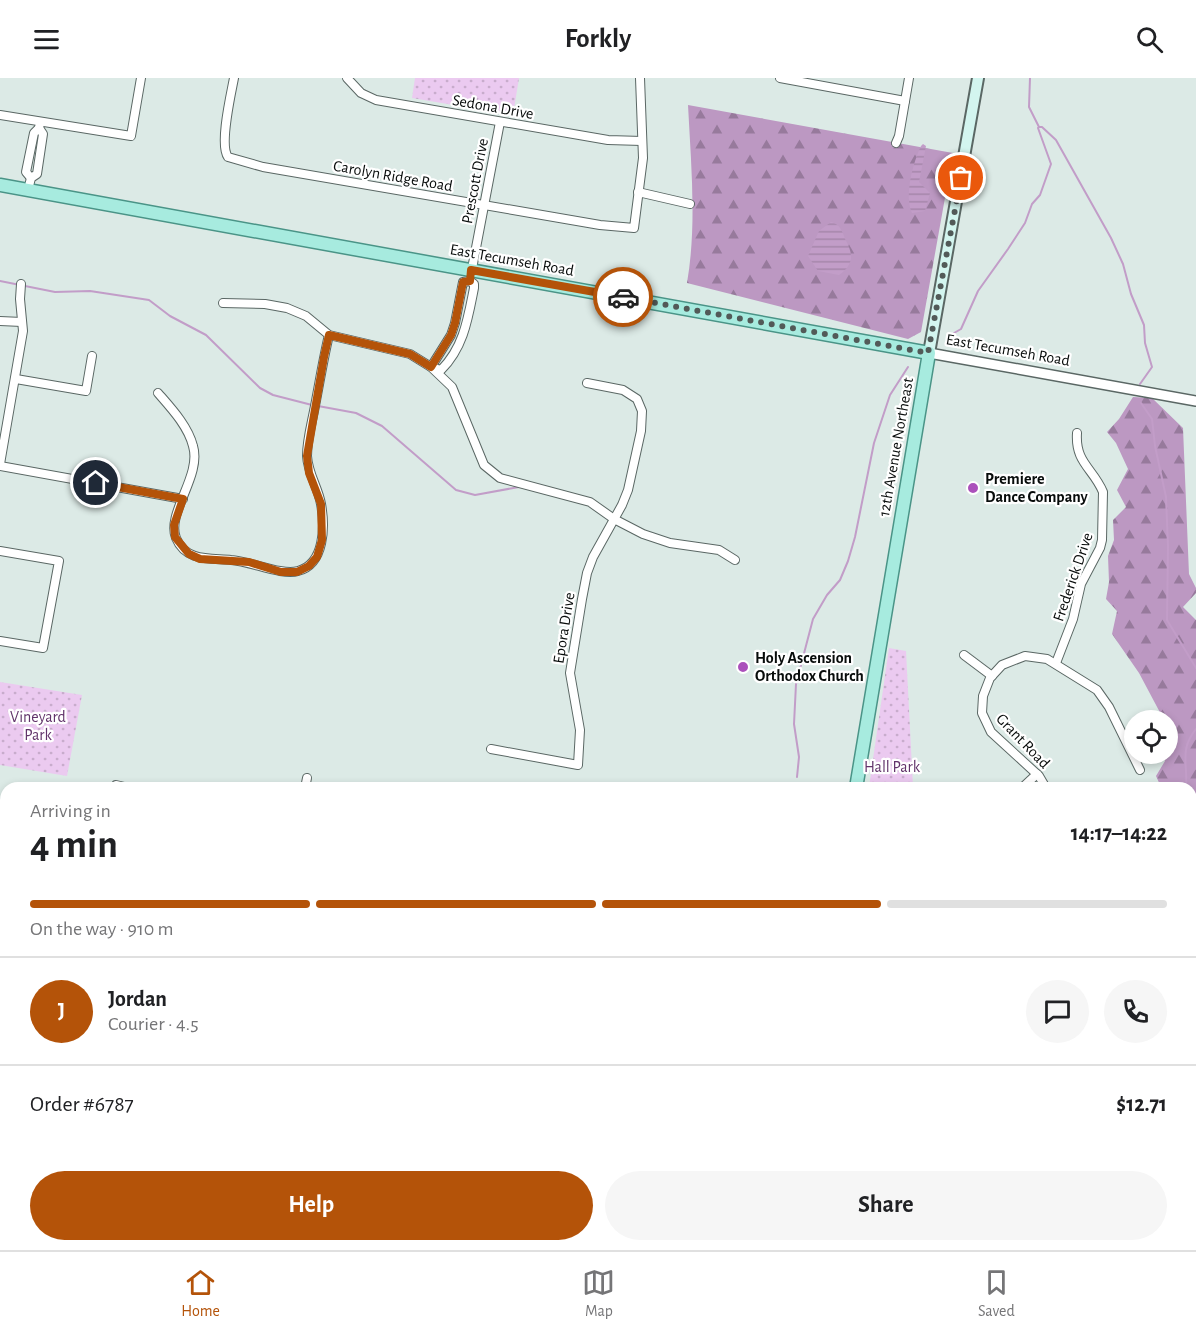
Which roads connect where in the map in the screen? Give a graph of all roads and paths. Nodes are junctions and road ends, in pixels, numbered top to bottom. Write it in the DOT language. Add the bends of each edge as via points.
graph roads {
  1 [pos="141,78"];
  2 [pos="234,78"];
  3 [pos="347,78"];
  4 [pos="640,78"];
  5 [pos="780,78"];
  6 [pos="909,78"];
  7 [pos="978,78"];
  8 [pos="904,101"];
  9 [pos="0,115"];
  10 [pos="500,122"];
  11 [pos="39,125"];
  12 [pos="642,141"];
  13 [pos="896,142"];
  14 [pos="29,184"];
  15 [pos="0,185"];
  16 [pos="638,192"];
  17 [pos="690,204"];
  18 [pos="484,205"];
  19 [pos="470,275"];
  20 [pos="21,284"];
  21 [pos="223,303"];
  22 [pos="0,321"];
  23 [pos="22,322"];
  24 [pos="329,335"];
  25 [pos="928,353"];
  26 [pos="92,356"];
  27 [pos="431,367"];
  28 [pos="16,379"];
  29 [pos="587,382"];
  30 [pos="158,393"];
  31 [pos="1196,401"];
  32 [pos="1077,433"];
  33 [pos="0,465"];
  34 [pos="183,499"];
  35 [pos="614,519"];
  36 [pos="0,551"];
  37 [pos="735,560"];
  38 [pos="0,641"];
  39 [pos="964,655"];
  40 [pos="1056,663"];
  41 [pos="992,676"];
  42 [pos="491,749"];
  43 [pos="1140,770"];
  44 [pos="1036,774"];
  45 [pos="307,778"];
  46 [pos="306,782"];
  47 [pos="857,782"];
  48 [pos="1028,782"];
  49 [pos="1042,782"];
  1 -- 11 [label="street" via="131,136"];
  2 -- 18 [label="street, Carolyn Ridge Road" via="225,128 228,157 254,165"];
  3 -- 10 [label="street, Sedona Drive" via="361,93 376,100"];
  4 -- 12 [label="street"];
  5 -- 8 [label="street"];
  6 -- 8 [label="street"];
  7 -- 25 [label="main road, 12th Avenue Northeast"];
  8 -- 13 [label="street"];
  9 -- 11 [label="street"];
  10 -- 12 [label="street, Sedona Drive" via="608,140"];
  10 -- 18 [label="street, Prescott Drive"];
  11 -- 14 [label="street" via="26,172"];
  12 -- 16 [label="street"];
  14 -- 15 [label="main road, East Tecumseh Road"];
  14 -- 19 [label="main road, East Tecumseh Road"];
  16 -- 17 [label="street"];
  16 -- 18 [label="street, Carolyn Ridge Road" via="634,228"];
  18 -- 19 [label="street, Prescott Drive"];
  19 -- 25 [label="main road, East Tecumseh Road"];
  19 -- 27 [label="street" via="463,282 453,329"];
  19 -- 27 [label="street" via="474,288 462,339 441,370"];
  20 -- 23 [label="street"];
  21 -- 24 [label="street" via="287,308 306,316"];
  22 -- 23 [label="street"];
  23 -- 28 [label="street"];
  24 -- 27 [label="street" via="410,354"];
  24 -- 34 [label="street" via="307,456 321,504 322,540 317,557 309,566 297,572 281,572 249,562 200,559 189,554 175,537 174,525"];
  25 -- 31 [label="street, East Tecumseh Road"];
  25 -- 47 [label="main road, 12th Avenue Northeast"];
  26 -- 28 [label="street" via="86,391"];
  27 -- 35 [label="street" via="452,387 484,465 500,478 590,502"];
  28 -- 33 [label="street"];
  29 -- 35 [label="street" via="623,390 637,399 642,411 628,490"];
  30 -- 34 [label="street" via="193,445 194,469"];
  32 -- 40 [label="street, Frederick Drive" via="1080,458 1103,492 1102,540 1098,556 1081,584"];
  33 -- 34 [label="street"];
  35 -- 37 [label="street" via="643,534 670,543 718,550"];
  35 -- 42 [label="street, Epora Drive" via="587,573 572,659 570,674 580,730 578,765"];
  36 -- 38 [label="street" via="58,561 44,648"];
  39 -- 41 [label="street"];
  40 -- 41 [label="street" via="1041,657 1020,657 1002,665"];
  40 -- 43 [label="street" via="1102,695"];
  41 -- 44 [label="street, Grant Road" via="983,696 984,720 997,738"];
  44 -- 48 [label="street"];
  44 -- 49 [label="street, Grant Road"];
  45 -- 46 [label="street"];
}
